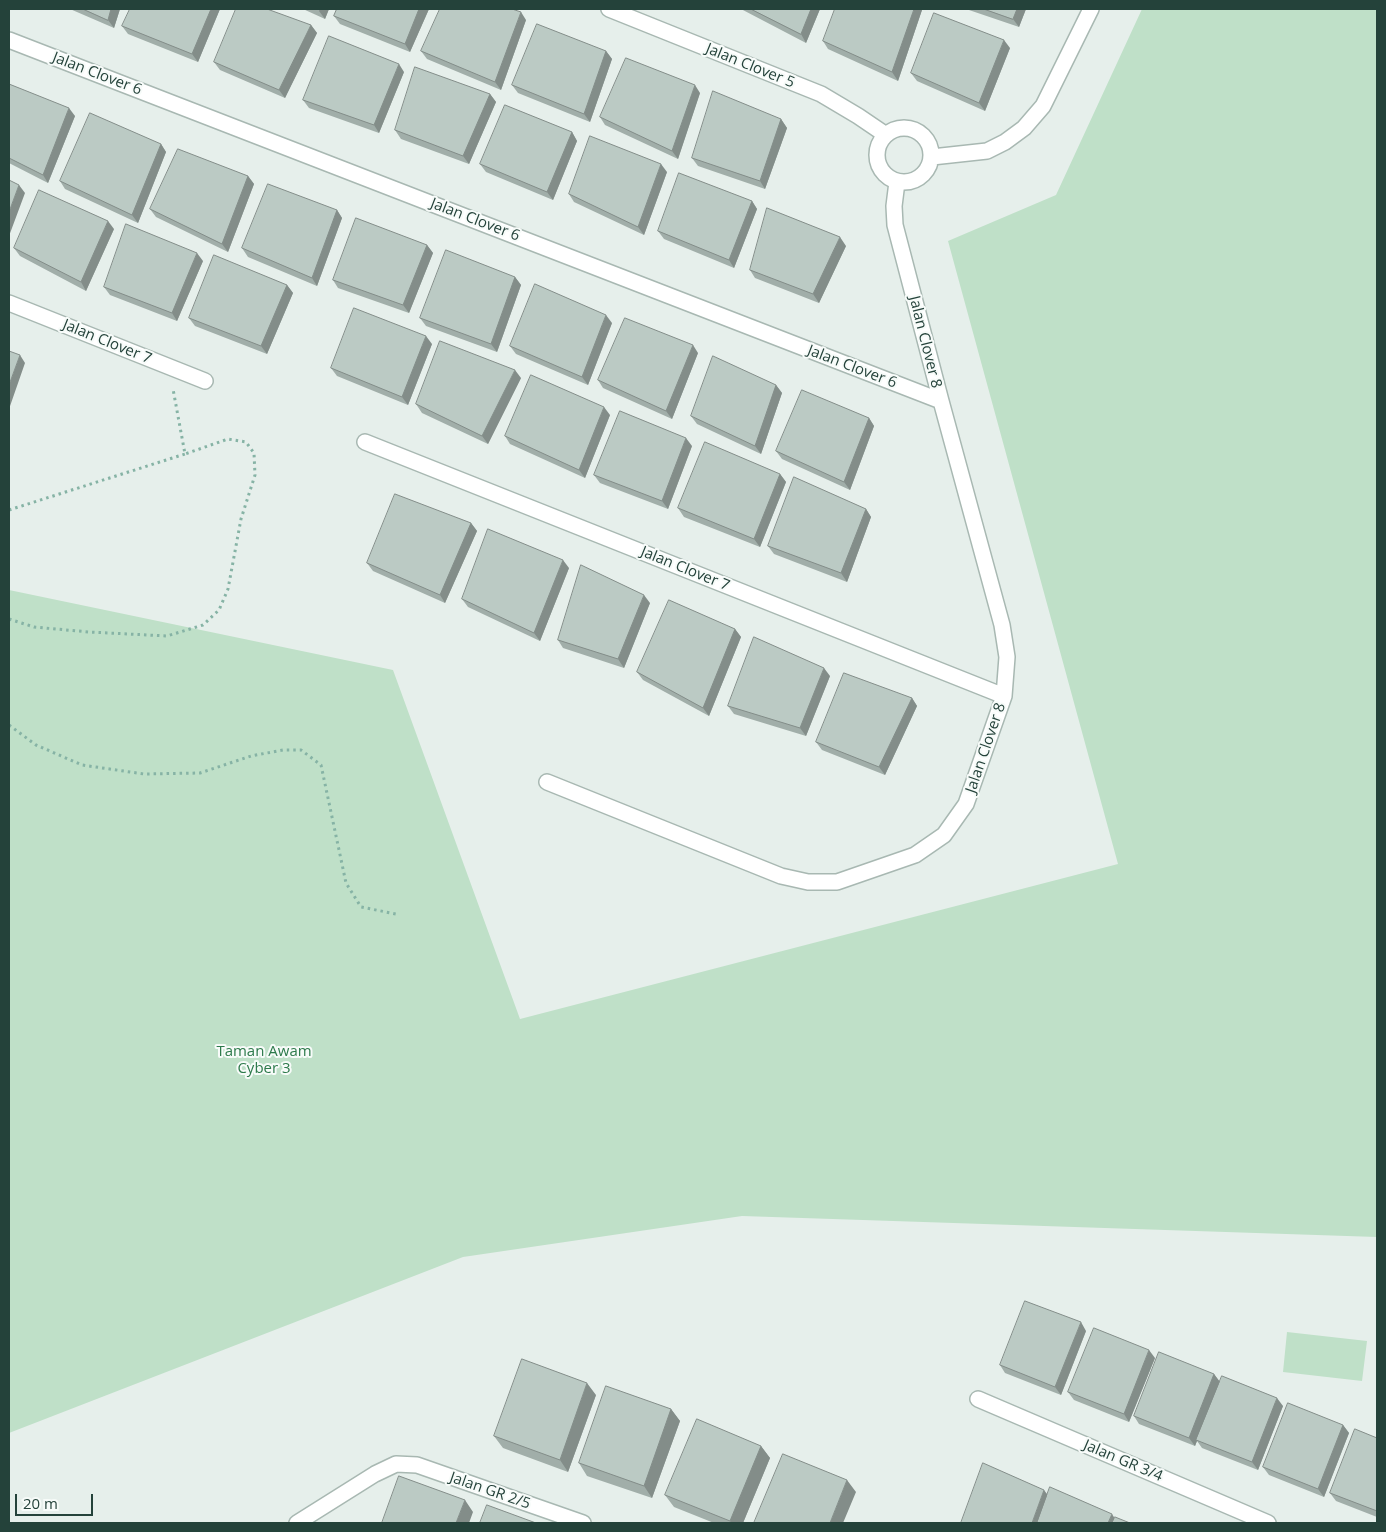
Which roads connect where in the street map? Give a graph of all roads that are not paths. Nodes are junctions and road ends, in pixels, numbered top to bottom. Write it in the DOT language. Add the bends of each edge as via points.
graph roads {
  1 [pos="609,9"];
  2 [pos="1090,9"];
  3 [pos="9,40"];
  4 [pos="886,134"];
  5 [pos="932,157"];
  6 [pos="897,182"];
  7 [pos="9,304"];
  8 [pos="205,381"];
  9 [pos="941,401"];
  10 [pos="365,442"];
  11 [pos="1004,696"];
  12 [pos="548,782"];
  13 [pos="978,1399"];
  14 [pos="297,1523"];
  15 [pos="583,1523"];
  16 [pos="1268,1523"];
  1 -- 4 [label="street, Jalan Clover 5" via="820,94"];
  2 -- 5 [label="street" via="1043,106 1024,128 987,150"];
  3 -- 9 [label="street, Jalan Clover 6"];
  4 -- 5 [label="street" via="903,128 912,129 927,140"];
  4 -- 6 [label="street" via="877,149 879,165"];
  5 -- 6 [label="street" via="920,178 913,182"];
  6 -- 9 [label="street, Jalan Clover 8" via="895,225"];
  7 -- 8 [label="street, Jalan Clover 7"];
  9 -- 11 [label="street, Jalan Clover 8" via="1002,625 1007,657"];
  10 -- 11 [label="street, Jalan Clover 7"];
  11 -- 12 [label="street, Jalan Clover 8" via="966,804 944,835 916,855 837,882 808,882 781,876"];
  13 -- 16 [label="street, Jalan GR 3/4"];
  14 -- 15 [label="street, Jalan GR 2/5" via="396,1464 417,1465"];
}
